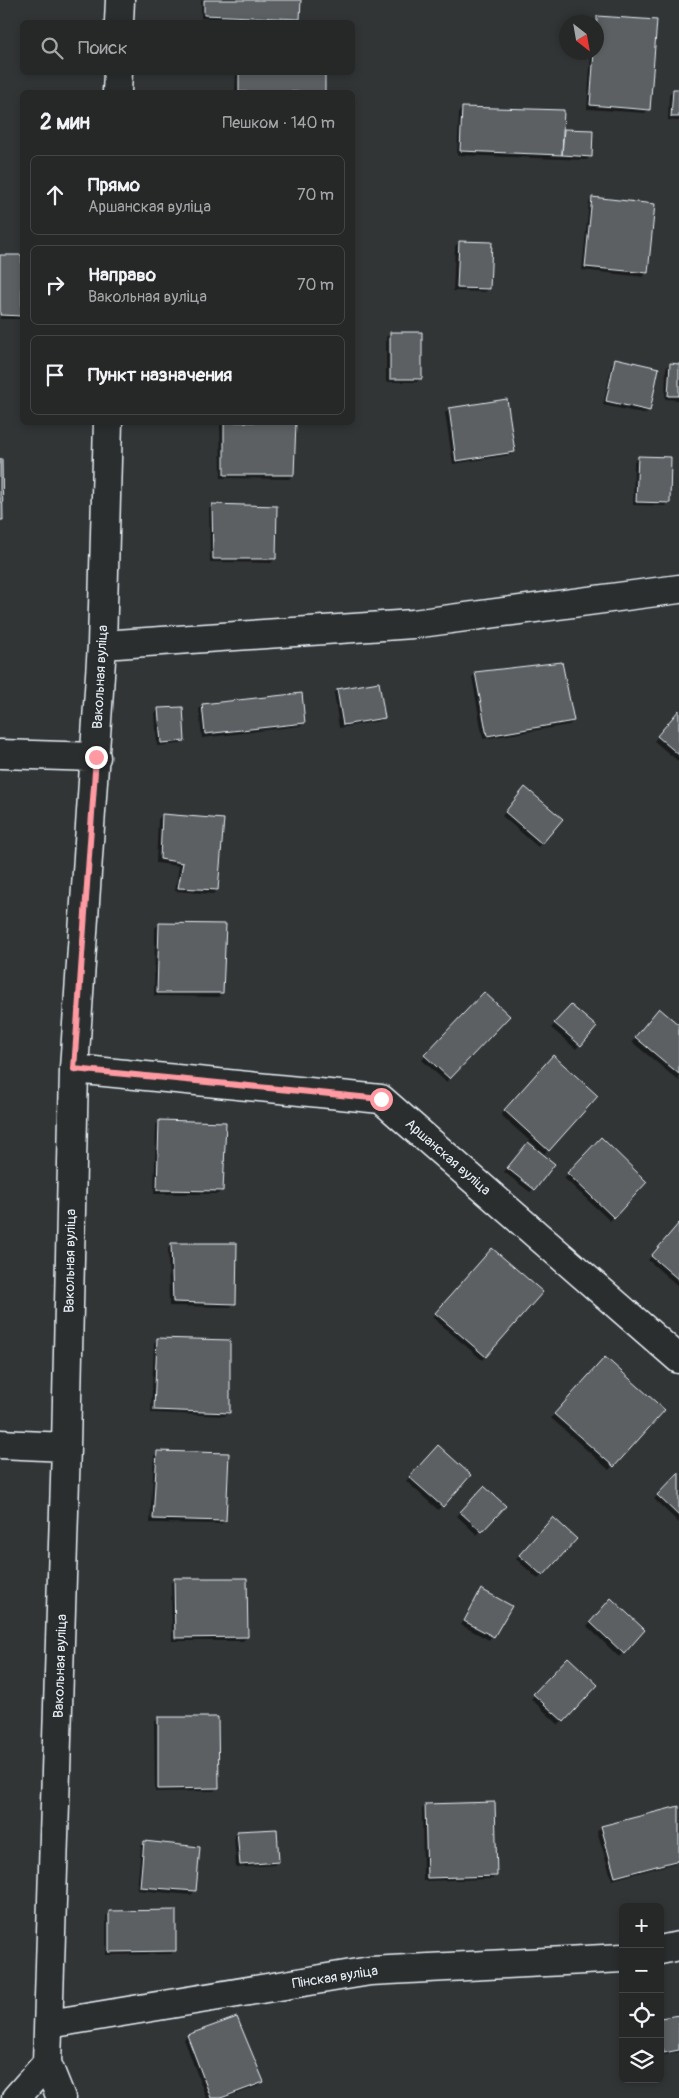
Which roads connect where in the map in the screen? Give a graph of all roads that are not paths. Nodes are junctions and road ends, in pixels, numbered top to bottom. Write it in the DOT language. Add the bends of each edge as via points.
graph roads {
  1 [pos="120,0"];
  2 [pos="119,20"];
  3 [pos="118,75"];
  4 [pos="117,90"];
  5 [pos="108,425"];
  6 [pos="679,589"];
  7 [pos="102,645"];
  8 [pos="0,754"];
  9 [pos="96,757"];
  10 [pos="74,1069"];
  11 [pos="679,1359"];
  12 [pos="0,1444"];
  13 [pos="66,1448"];
  14 [pos="679,1946"];
  15 [pos="664,1949"];
  16 [pos="619,1958"];
  17 [pos="49,2024"];
  18 [pos="47,2063"];
  19 [pos="16,2098"];
  20 [pos="61,2098"];
  1 -- 2 [label="street"];
  3 -- 4 [label="street"];
  5 -- 7 [label="street, Вакольная вуліца"];
  6 -- 7 [label="street" via="414,624"];
  7 -- 9 [label="street, Вакольная вуліца"];
  8 -- 9 [label="street"];
  9 -- 10 [label="street, Вакольная вуліца"];
  10 -- 11 [label="street, Аршанская вуліца" via="381,1099"];
  10 -- 13 [label="street, Вакольная вуліца"];
  12 -- 13 [label="street"];
  13 -- 17 [label="street, Вакольная вуліца"];
  14 -- 15 [label="street"];
  16 -- 17 [label="street, Пінская вуліца" via="370,1970"];
  17 -- 18 [label="street, Вакольная вуліца"];
  18 -- 19 [label="street"];
  18 -- 20 [label="street, Вакольная вуліца"];
}
